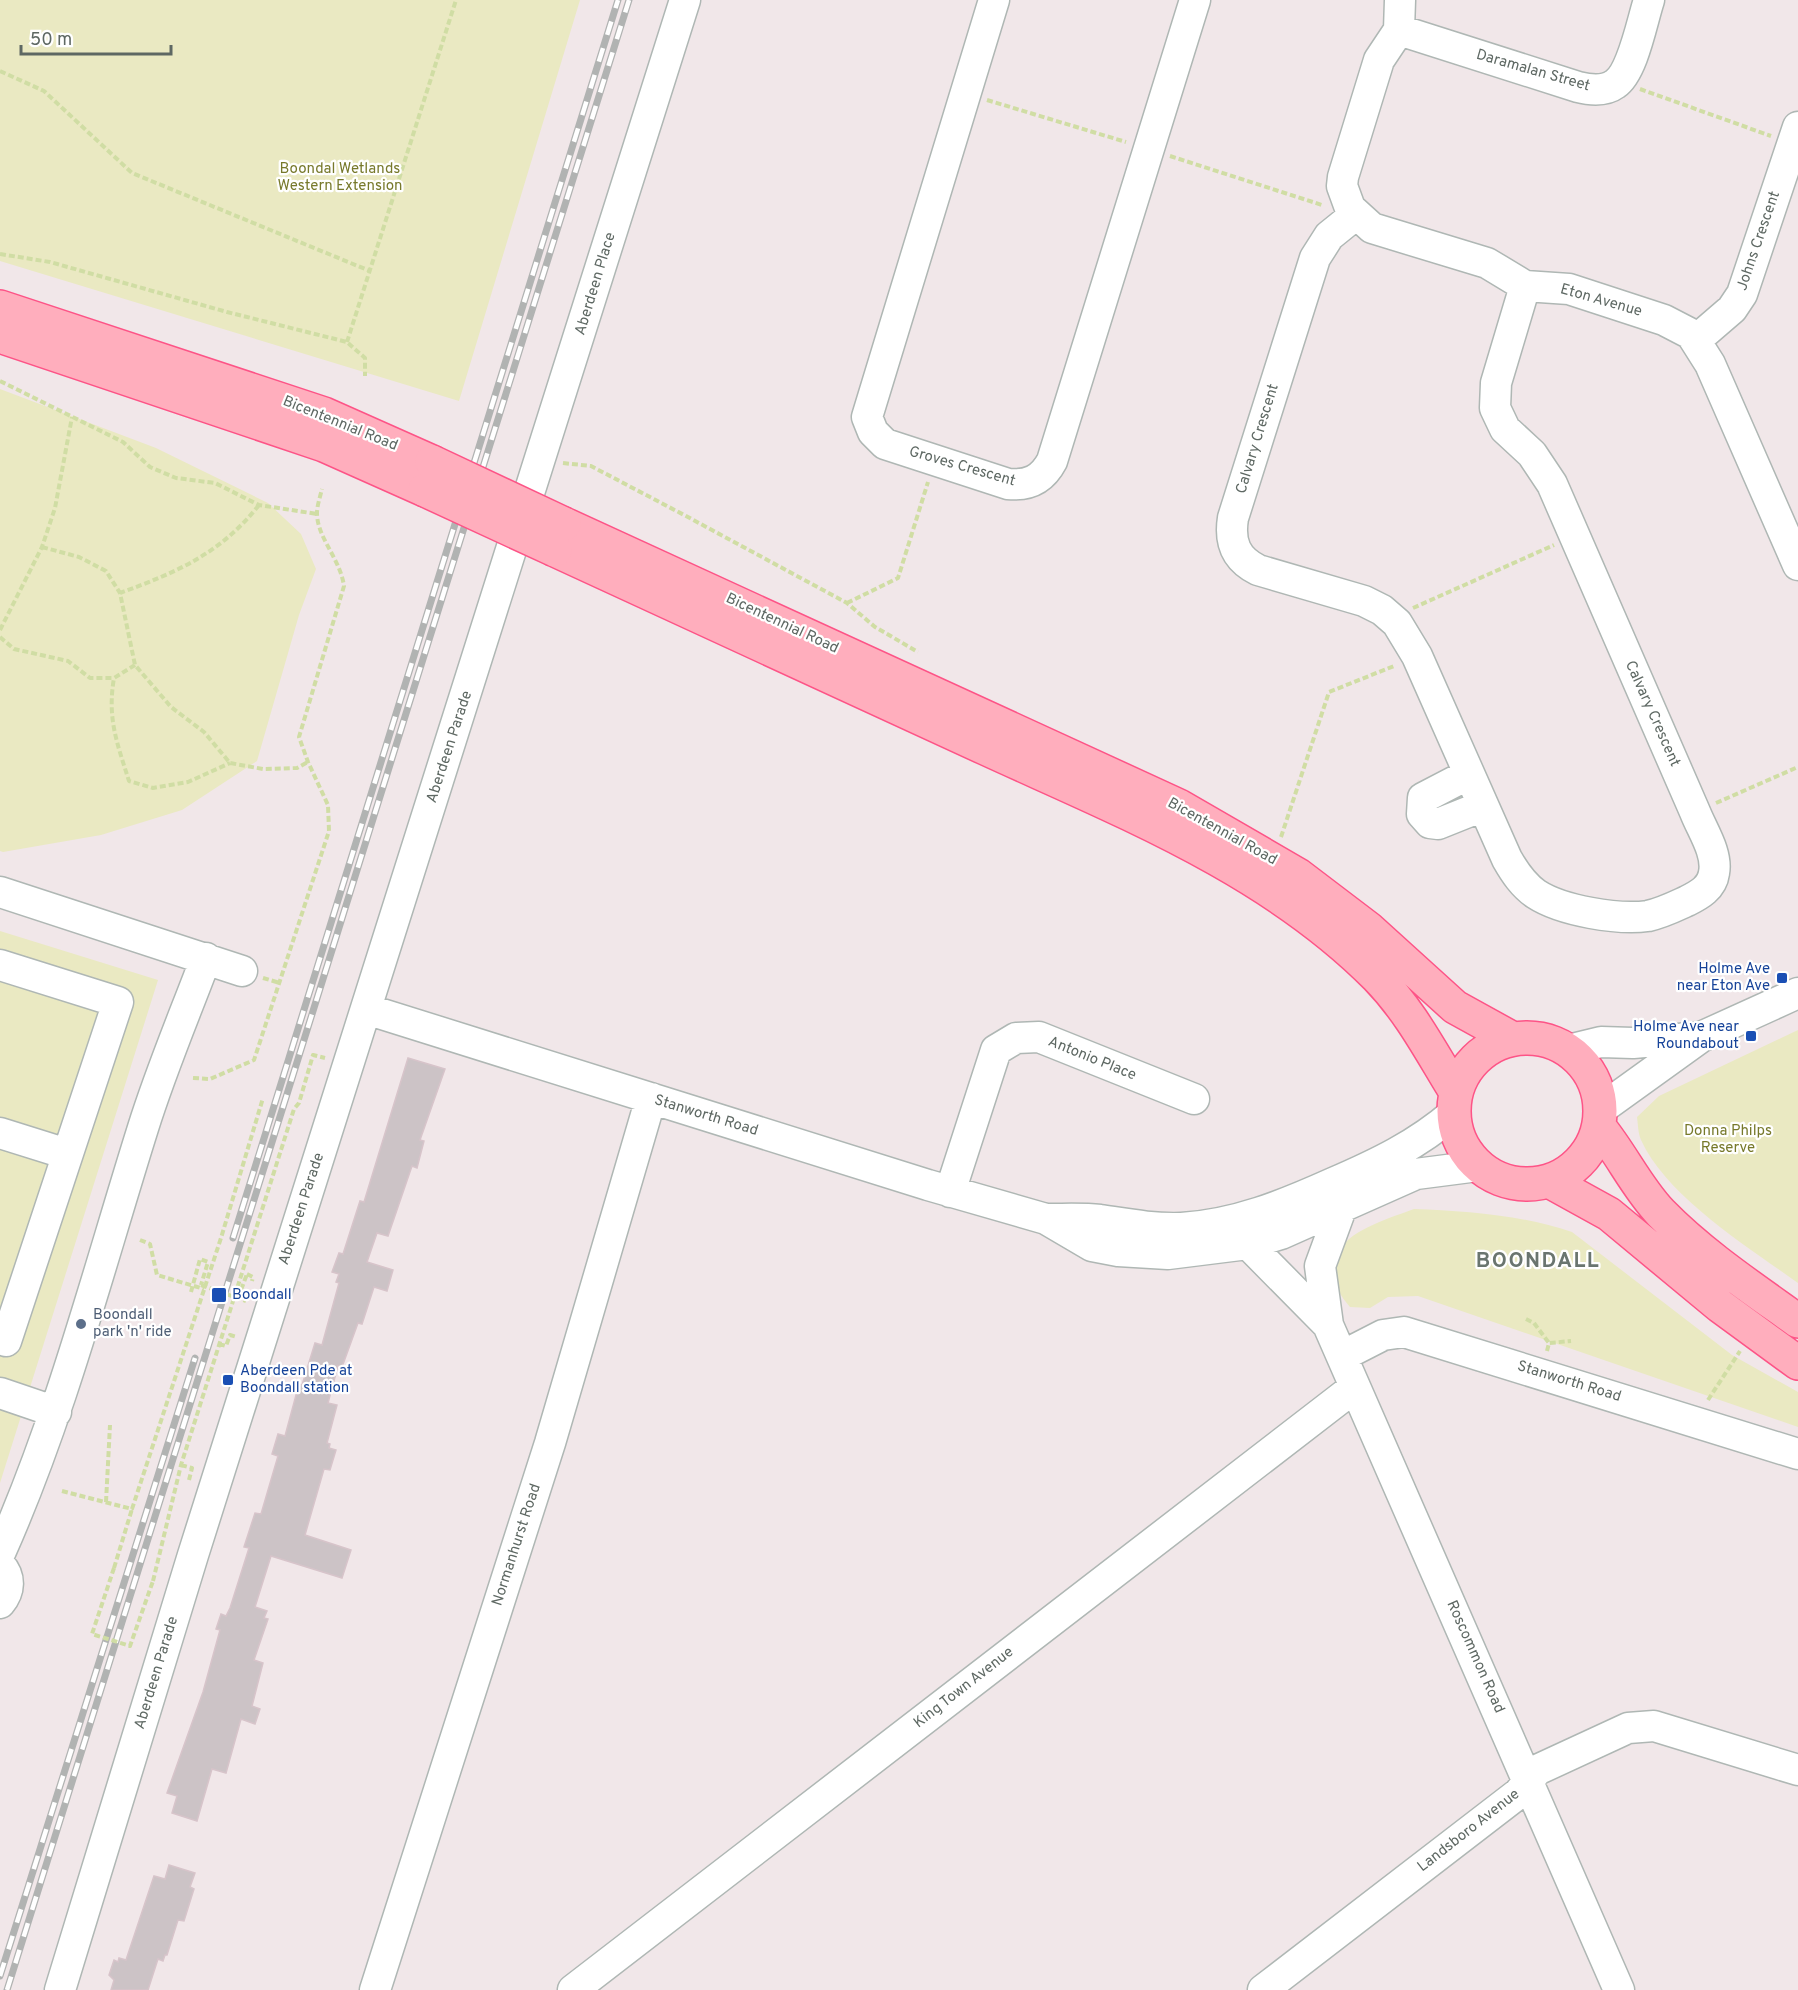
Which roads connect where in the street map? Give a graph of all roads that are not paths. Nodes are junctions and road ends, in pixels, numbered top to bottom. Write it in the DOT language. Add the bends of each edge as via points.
graph roads {
  1 [pos="685,0"];
  2 [pos="994,0"];
  3 [pos="1195,0"];
  4 [pos="1400,0"];
  5 [pos="1649,0"];
  6 [pos="1399,30"];
  7 [pos="1795,135"];
  8 [pos="1355,215"];
  9 [pos="1525,286"];
  10 [pos="0,307"];
  11 [pos="0,336"];
  12 [pos="1696,340"];
  13 [pos="428,476"];
  14 [pos="559,537"];
  15 [pos="1798,564"];
  16 [pos="507,568"];
  17 [pos="1469,774"];
  18 [pos="1483,806"];
  19 [pos="0,892"];
  20 [pos="206,958"];
  21 [pos="0,965"];
  22 [pos="242,971"];
  23 [pos="1798,993"];
  24 [pos="366,1009"];
  25 [pos="1701,1037"];
  26 [pos="1513,1039"];
  27 [pos="1568,1050"];
  28 [pos="651,1098"];
  29 [pos="1194,1099"];
  30 [pos="1455,1102"];
  31 [pos="1600,1119"];
  32 [pos="0,1133"];
  33 [pos="68,1154"];
  34 [pos="1478,1166"];
  35 [pos="1551,1182"];
  36 [pos="950,1192"];
  37 [pos="1342,1206"];
  38 [pos="1046,1219"];
  39 [pos="1248,1244"];
  40 [pos="1798,1321"];
  41 [pos="1328,1325"];
  42 [pos="0,1339"];
  43 [pos="1342,1356"];
  44 [pos="1798,1363"];
  45 [pos="1355,1387"];
  46 [pos="0,1393"];
  47 [pos="56,1412"];
  48 [pos="1798,1454"];
  49 [pos="0,1553"];
  50 [pos="0,1565"];
  51 [pos="0,1603"];
  52 [pos="1798,1770"];
  53 [pos="1529,1781"];
  54 [pos="60,1990"];
  55 [pos="375,1990"];
  56 [pos="573,1990"];
  57 [pos="1263,1990"];
  58 [pos="1619,1990"];
  1 -- 16 [label="street, Aberdeen Place"];
  2 -- 3 [label="street, Groves Crescent" via="867,417 873,432 885,444 1020,485 1030,483 1047,470"];
  4 -- 6 [label="street"];
  5 -- 6 [label="street, Daramalan Street" via="1629,64 1615,84 1599,90 1578,87"];
  6 -- 8 [label="street" via="1379,60 1343,177 1345,199"];
  7 -- 12 [label="street, Johns Crescent" via="1742,294 1732,309"];
  8 -- 9 [label="street" via="1381,231 1487,262"];
  8 -- 17 [label="street, Calvary Crescent" via="1329,236 1315,258 1231,532 1238,556 1246,564 1364,601 1397,622 1417,656"];
  9 -- 12 [label="street, Eton Avenue" via="1557,287 1580,293 1664,320"];
  9 -- 18 [label="street, Calvary Crescent" via="1496,383 1495,408 1504,429 1542,466 1574,536 1695,812 1715,866 1710,885 1696,896 1650,915 1630,917 1567,907 1537,894 1516,875"];
  10 -- 13 [label="main road, Bicentennial Road" via="324,414"];
  11 -- 13 [label="main road, Bicentennial Road"];
  12 -- 15 [label="street, Eton Avenue"];
  13 -- 14 [label="main road, Bicentennial Road, bridge"];
  14 -- 26 [label="main road, Bicentennial Road" via="1179,806 1298,875 1369,929 1455,1007"];
  14 -- 30 [label="main road, Bicentennial Road" via="1145,821 1239,872 1303,915 1375,975 1424,1035"];
  16 -- 24 [label="street, Aberdeen Parade"];
  17 -- 18 [label="street, Calvary Crescent"];
  17 -- 18 [label="street" via="1423,798 1422,814 1437,824"];
  19 -- 20 [label="street"];
  20 -- 22 [label="street"];
  20 -- 47 [label="street" via="144,1125"];
  21 -- 33 [label="street" via="118,1002"];
  23 -- 25 [label="street"];
  24 -- 28 [label="street, Stanworth Road"];
  24 -- 54 [label="street, Aberdeen Parade"];
  25 -- 27 [label="street" via="1601,1042"];
  25 -- 31 [label="street"];
  26 -- 27 [label="main road" via="1551,1041"];
  26 -- 30 [label="main road" via="1477,1057 1464,1073"];
  27 -- 31 [label="main road" via="1585,1066 1597,1086"];
  28 -- 36 [label="street, Stanworth Road"];
  28 -- 55 [label="street, Normanhurst Road" via="550,1443"];
  29 -- 36 [label="street, Antonio Place" via="1039,1037 1016,1038 996,1050"];
  30 -- 34 [label="main road" via="1457,1133"];
  30 -- 38 [label="street, Stanworth Road" via="1422,1139 1388,1159 1242,1218 1179,1228"];
  31 -- 35 [label="main road" via="1590,1152"];
  31 -- 40 [label="main road" via="1643,1192 1662,1214"];
  32 -- 33 [label="street"];
  33 -- 42 [label="street" via="6,1341"];
  34 -- 35 [label="main road" via="1494,1178 1512,1184"];
  34 -- 37 [label="street, Stanworth Road" via="1416,1174"];
  35 -- 44 [label="main road" via="1609,1214 1720,1306"];
  36 -- 38 [label="street, Stanworth Road"];
  37 -- 39 [label="street, Stanworth Road" via="1281,1234"];
  37 -- 41 [label="street, Roscommon Road" via="1320,1266"];
  38 -- 39 [label="street, Stanworth Road" via="1092,1246 1118,1251 1168,1254"];
  39 -- 41 [label="street, Roscommon Road"];
  41 -- 43 [label="street, Roscommon Road"];
  43 -- 45 [label="street, Roscommon Road"];
  43 -- 48 [label="street, Stanworth Road" via="1383,1335 1404,1332"];
  45 -- 53 [label="street, Roscommon Road"];
  45 -- 56 [label="street, King Town Avenue"];
  46 -- 47 [label="street"];
  47 -- 49 [label="street"];
  50 -- 51 [label="street" via="8,1585"];
  52 -- 53 [label="street, Landsboro Avenue" via="1654,1726 1628,1728 1610,1735 1537,1770"];
  53 -- 57 [label="street, Landsboro Avenue" via="1509,1801"];
  53 -- 58 [label="street, Roscommon Road"];
}
